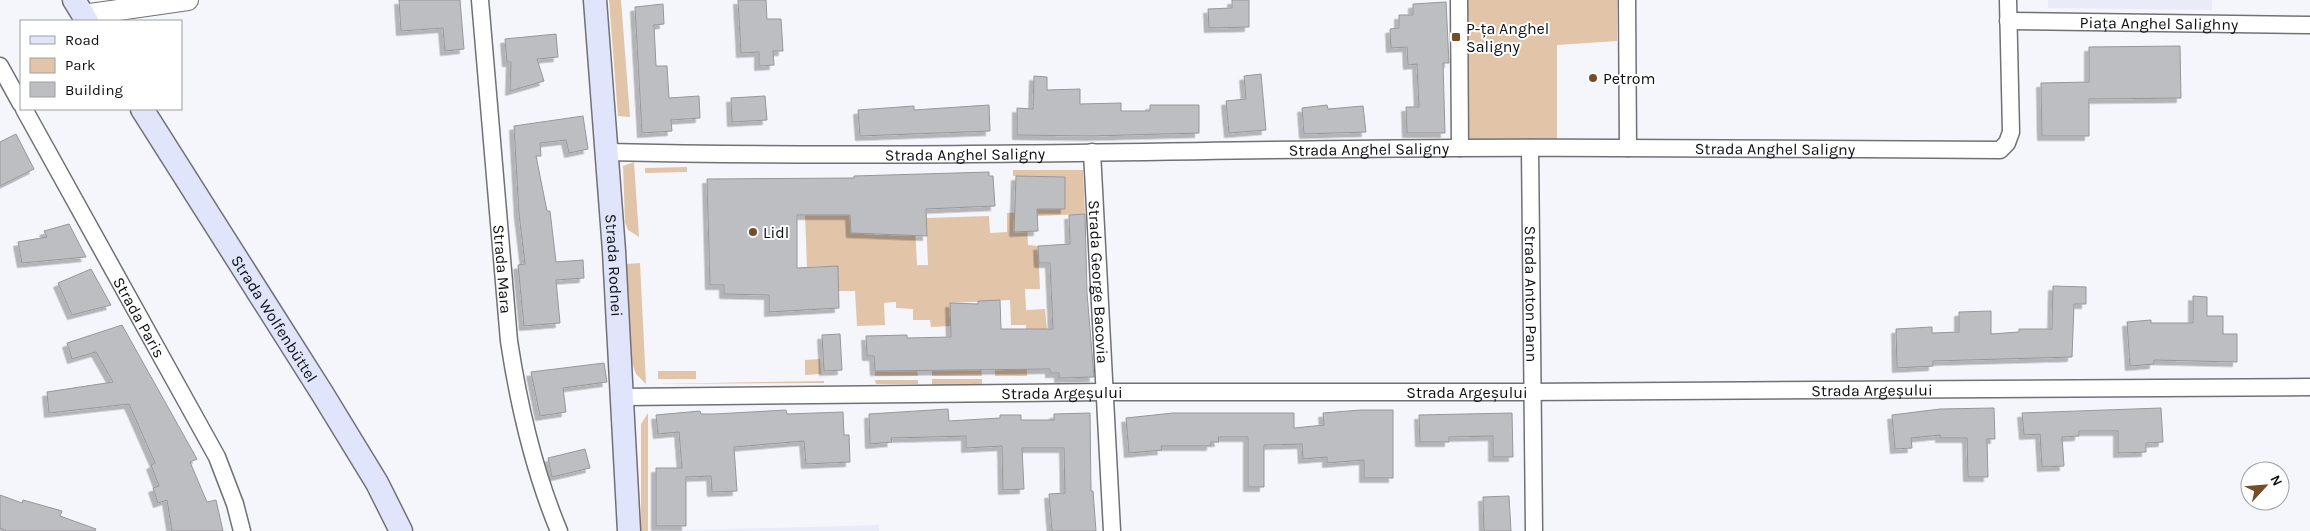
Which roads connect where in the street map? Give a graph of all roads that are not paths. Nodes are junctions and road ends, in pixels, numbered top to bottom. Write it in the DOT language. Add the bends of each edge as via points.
graph roads {
  1 [pos="188,0"];
  2 [pos="480,0"];
  3 [pos="595,0"];
  4 [pos="1460,0"];
  5 [pos="1627,0"];
  6 [pos="2008,0"];
  7 [pos="81,12"];
  8 [pos="2008,21"];
  9 [pos="2310,25"];
  10 [pos="0,66"];
  11 [pos="20,102"];
  12 [pos="25,110"];
  13 [pos="143,110"];
  14 [pos="1460,148"];
  15 [pos="1530,148"];
  16 [pos="1628,148"];
  17 [pos="606,152"];
  18 [pos="1092,152"];
  19 [pos="2310,387"];
  20 [pos="1105,392"];
  21 [pos="1532,392"];
  22 [pos="623,397"];
  23 [pos="242,531"];
  24 [pos="401,531"];
  25 [pos="559,531"];
  26 [pos="629,531"];
  27 [pos="1112,531"];
  28 [pos="1534,531"];
  1 -- 7 [label="street"];
  2 -- 25 [label="street, Strada Mara" via="509,341 528,446"];
  3 -- 17 [label="main road, Strada Rodnei"];
  4 -- 14 [label="street"];
  5 -- 16 [label="street"];
  6 -- 8 [label="street"];
  8 -- 9 [label="street, Piața Anghel Salighny"];
  8 -- 16 [label="street, Strada Anghel Saligny" via="2011,132 2000,150"];
  10 -- 11 [label="street"];
  12 -- 23 [label="street, Strada Paris" via="217,457"];
  13 -- 24 [label="main road, Strada Wolfenbüttel" via="322,393 377,483"];
  14 -- 15 [label="street, Strada Anghel Saligny"];
  14 -- 18 [label="street, Strada Anghel Saligny"];
  15 -- 16 [label="street, Strada Anghel Saligny"];
  15 -- 21 [label="street, Strada Anton Pann"];
  17 -- 18 [label="street, Strada Anghel Saligny"];
  17 -- 22 [label="main road, Strada Rodnei"];
  18 -- 20 [label="street, Strada George Bacovia"];
  19 -- 21 [label="street, Strada Argeșului"];
  20 -- 21 [label="street, Strada Argeșului"];
  20 -- 22 [label="street, Strada Argeșului"];
  20 -- 27 [label="street, Strada George Bacovia"];
  21 -- 28 [label="street, Strada Anton Pann"];
  22 -- 26 [label="main road, Strada Rodnei"];
}
